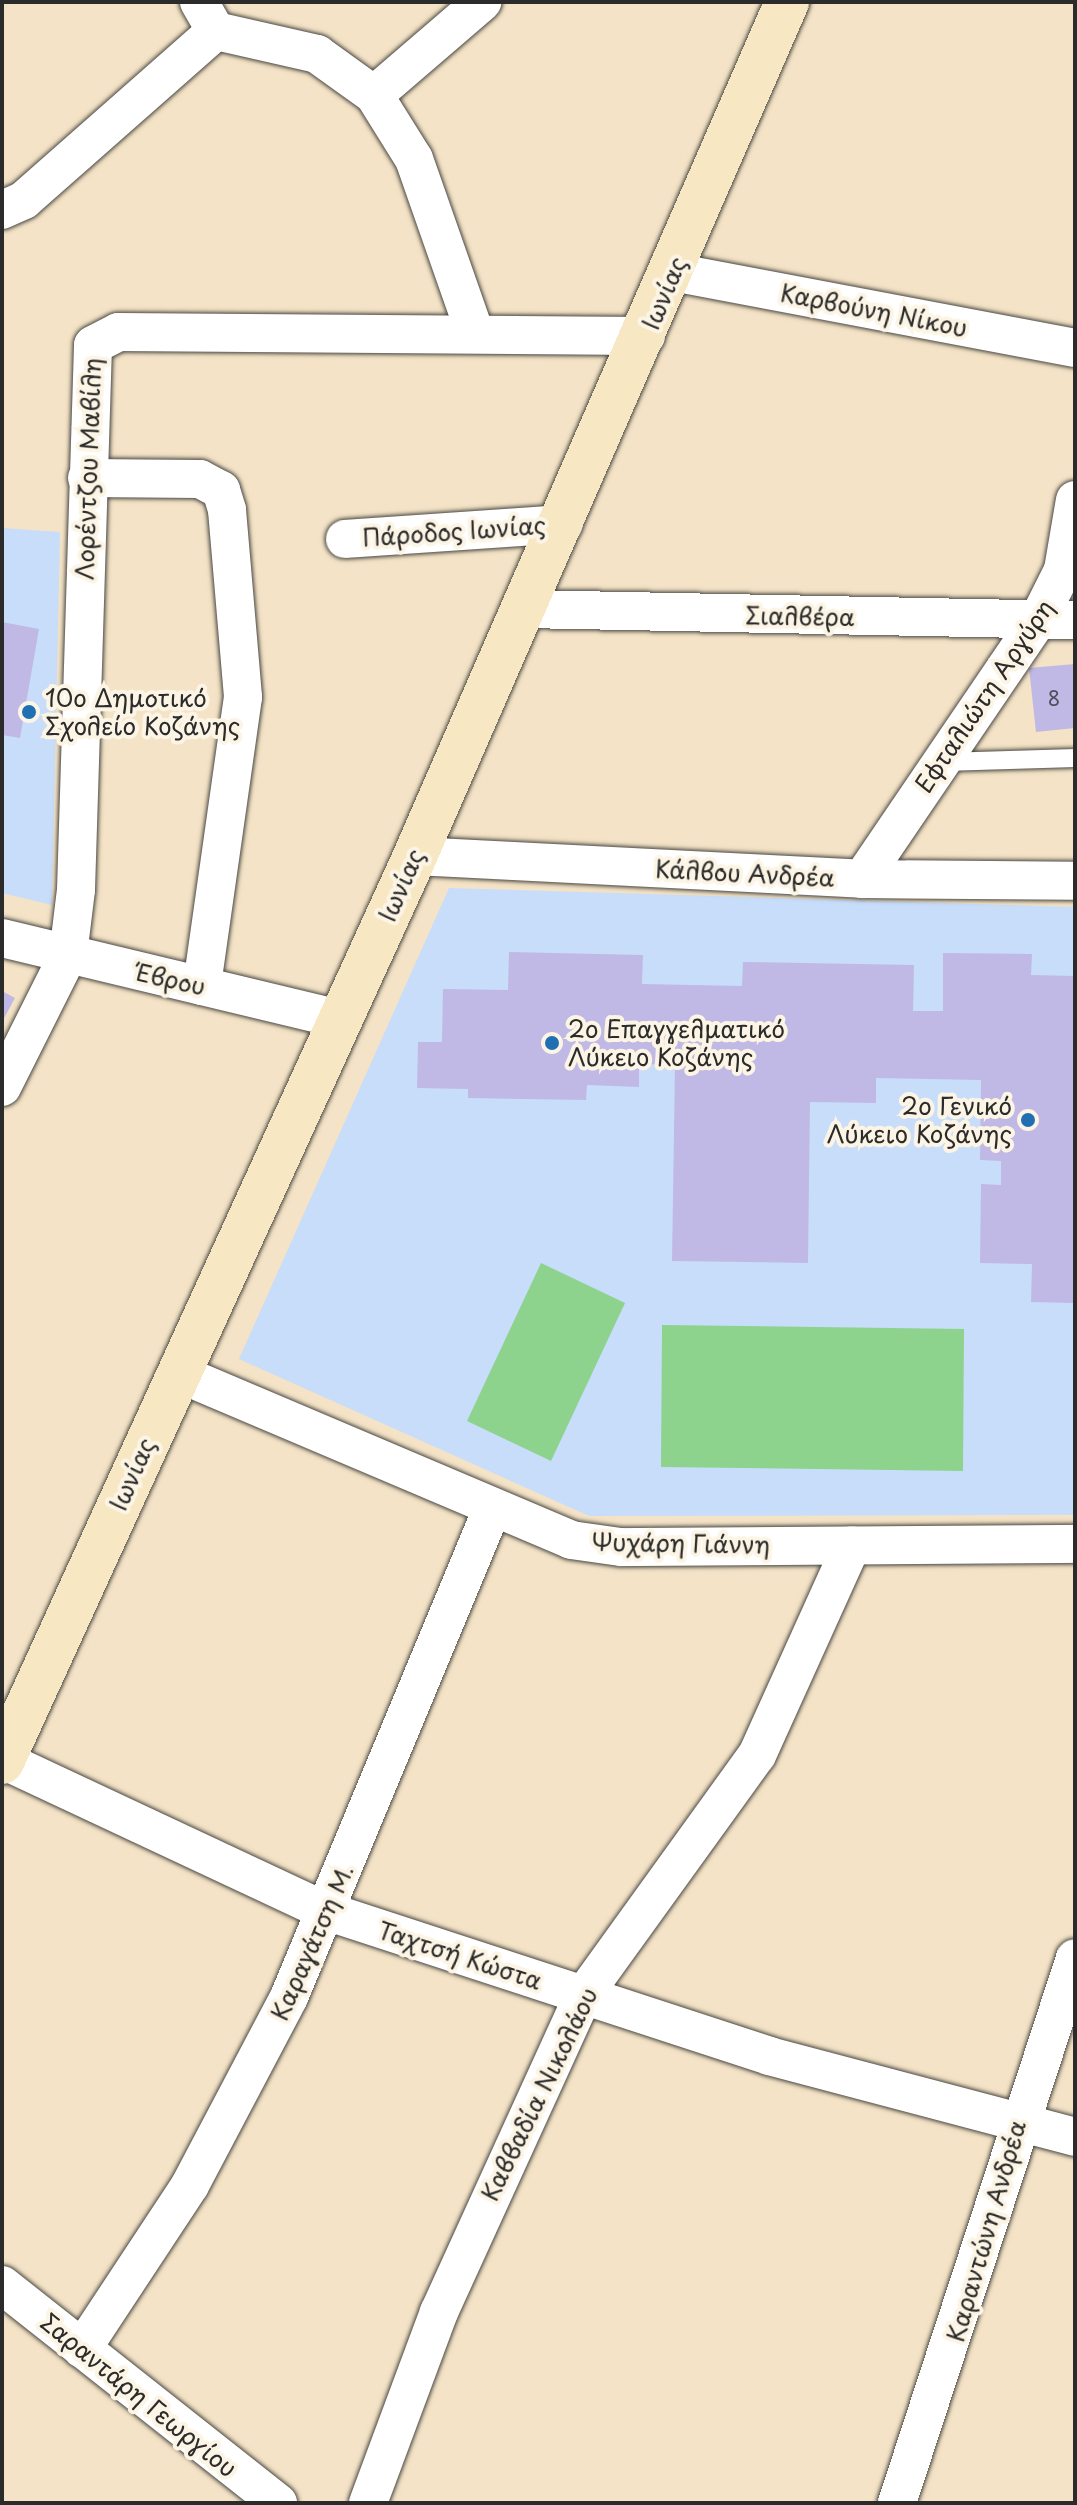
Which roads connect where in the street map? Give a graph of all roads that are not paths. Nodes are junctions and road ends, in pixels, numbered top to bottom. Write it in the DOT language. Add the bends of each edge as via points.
graph roads {
  1 [pos="482,2"];
  2 [pos="787,2"];
  3 [pos="207,16"];
  4 [pos="374,95"];
  5 [pos="2,210"];
  6 [pos="673,272"];
  7 [pos="475,333"];
  8 [pos="646,336"];
  9 [pos="1075,348"];
  10 [pos="87,478"];
  11 [pos="1075,500"];
  12 [pos="563,524"];
  13 [pos="345,539"];
  14 [pos="525,609"];
  15 [pos="1038,620"];
  16 [pos="1075,620"];
  17 [pos="1075,758"];
  18 [pos="941,762"];
  19 [pos="415,856"];
  20 [pos="862,879"];
  21 [pos="1075,881"];
  22 [pos="2,938"];
  23 [pos="68,955"];
  24 [pos="202,986"];
  25 [pos="340,1019"];
  26 [pos="2,1087"];
  27 [pos="178,1373"];
  28 [pos="492,1509"];
  29 [pos="1075,1544"];
  30 [pos="852,1545"];
  31 [pos="5,1749"];
  32 [pos="326,1911"];
  33 [pos="1075,1958"];
  34 [pos="583,1996"];
  35 [pos="1017,2123"];
  36 [pos="1075,2137"];
  37 [pos="2,2285"];
  38 [pos="82,2349"];
  39 [pos="278,2503"];
  40 [pos="368,2503"];
  41 [pos="897,2503"];
  1 -- 4 [label="street"];
  2 -- 6 [label="main road, Ιωνίας"];
  3 -- 4 [label="street" via="317,54"];
  3 -- 5 [label="street" via="24,200"];
  4 -- 7 [label="street" via="414,159"];
  6 -- 8 [label="main road, Ιωνίας"];
  6 -- 9 [label="street, Καρβούνη Νίκου"];
  7 -- 8 [label="street, Λορέντζου Μαβίλη"];
  7 -- 10 [label="street, Λορέντζου Μαβίλη" via="106,334 88,357"];
  8 -- 12 [label="main road, Ιωνίας"];
  10 -- 23 [label="street, Λορέντζου Μαβίλη"];
  10 -- 24 [label="street" via="200,479 221,490 227,510 243,697"];
  11 -- 15 [label="street, Εφταλιώτη Αργύρη" via="1063,570"];
  12 -- 13 [label="street, Πάροδος Ιωνίας"];
  12 -- 14 [label="main road, Ιωνίας"];
  14 -- 15 [label="street, Σιαλβέρα"];
  14 -- 19 [label="main road, Ιωνίας"];
  15 -- 16 [label="street, Σιαλβέρα"];
  15 -- 18 [label="street, Εφταλιώτη Αργύρη"];
  17 -- 18 [label="lane"];
  18 -- 20 [label="street, Εφταλιώτη Αργύρη"];
  19 -- 20 [label="street, Κάλβου Ανδρέα"];
  19 -- 25 [label="main road, Ιωνίας"];
  20 -- 21 [label="street, Κάλβου Ανδρέα"];
  22 -- 23 [label="street, Έβρου"];
  23 -- 24 [label="street, Έβρου"];
  23 -- 26 [label="street, Λορέντζου Μαβίλη"];
  24 -- 25 [label="street, Έβρου"];
  25 -- 27 [label="main road, Ιωνίας"];
  27 -- 28 [label="street, Ψυχάρη Γιάννη"];
  27 -- 31 [label="main road, Ιωνίας"];
  28 -- 30 [label="street, Ψυχάρη Γιάννη" via="571,1540 621,1547"];
  28 -- 32 [label="street, Καραγάτση Μ."];
  29 -- 30 [label="street, Ψυχάρη Γιάννη"];
  30 -- 34 [label="street, Καββαδία Νικολάου" via="757,1755"];
  31 -- 32 [label="street, Ταχτσή Κώστα"];
  32 -- 34 [label="street, Ταχτσή Κώστα"];
  32 -- 38 [label="street, Καραγάτση Μ." via="234,2108"];
  33 -- 35 [label="street, Καραντώνη Ανδρέα"];
  34 -- 35 [label="street, Ταχτσή Κώστα"];
  34 -- 40 [label="street, Καββαδία Νικολάου" via="439,2312"];
  35 -- 36 [label="street, Ταχτσή Κώστα"];
  35 -- 41 [label="street, Καραντώνη Ανδρέα" via="949,2357"];
  37 -- 38 [label="street, Σαραντάρη Γεωργίου"];
  38 -- 39 [label="street, Σαραντάρη Γεωργίου"];
}
